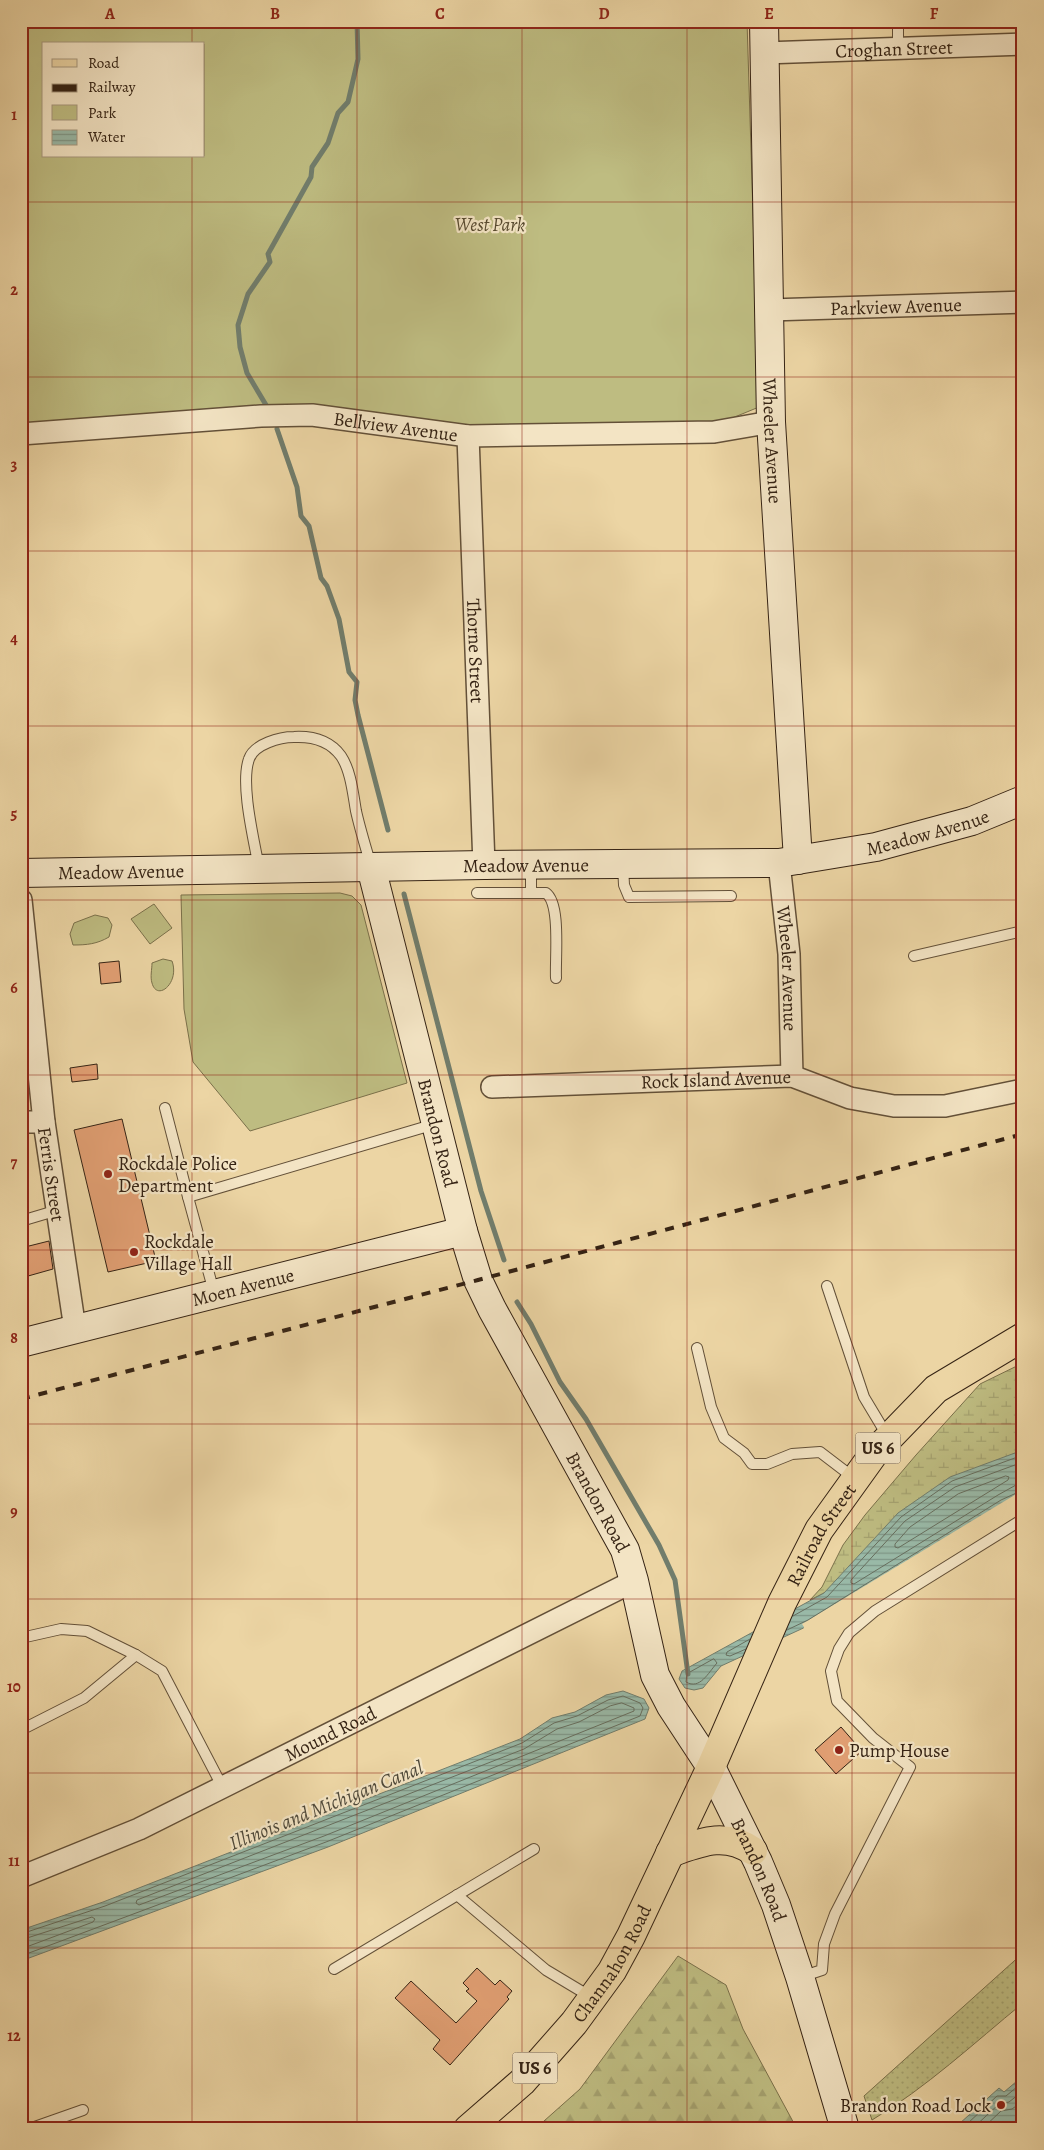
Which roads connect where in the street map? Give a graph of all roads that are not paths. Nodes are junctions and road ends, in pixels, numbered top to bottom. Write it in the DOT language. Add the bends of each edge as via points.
graph roads {
  1 [pos="764,21"];
  2 [pos="898,21"];
  3 [pos="1023,44"];
  4 [pos="898,48"];
  5 [pos="764,53"];
  6 [pos="1023,302"];
  7 [pos="770,310"];
  8 [pos="771,422"];
  9 [pos="21,434"];
  10 [pos="468,436"];
  11 [pos="1023,800"];
  12 [pos="789,862"];
  13 [pos="623,864"];
  14 [pos="484,865"];
  15 [pos="531,865"];
  16 [pos="371,867"];
  17 [pos="259,869"];
  18 [pos="21,872"];
  19 [pos="478,893"];
  20 [pos="531,893"];
  21 [pos="731,896"];
  22 [pos="21,900"];
  23 [pos="1023,930"];
  24 [pos="914,956"];
  25 [pos="556,978"];
  26 [pos="26,986"];
  27 [pos="792,1076"];
  28 [pos="492,1087"];
  29 [pos="1023,1090"];
  30 [pos="166,1108"];
  31 [pos="21,1122"];
  32 [pos="44,1122"];
  33 [pos="436,1124"];
  34 [pos="188,1197"];
  35 [pos="58,1210"];
  36 [pos="21,1221"];
  37 [pos="463,1231"];
  38 [pos="827,1286"];
  39 [pos="215,1294"];
  40 [pos="76,1329"];
  41 [pos="1023,1337"];
  42 [pos="21,1343"];
  43 [pos="697,1348"];
  44 [pos="888,1438"];
  45 [pos="855,1479"];
  46 [pos="1023,1519"];
  47 [pos="634,1581"];
  48 [pos="21,1638"];
  49 [pos="136,1655"];
  50 [pos="21,1730"];
  51 [pos="711,1767"];
  52 [pos="222,1788"];
  53 [pos="534,1849"];
  54 [pos="753,1851"];
  55 [pos="670,1853"];
  56 [pos="21,1877"];
  57 [pos="457,1895"];
  58 [pos="334,1969"];
  59 [pos="800,1977"];
  60 [pos="592,1998"];
  61 [pos="84,2110"];
  62 [pos="29,2129"];
  63 [pos="468,2129"];
  64 [pos="845,2129"];
  1 -- 5 [label="street, Wheeler Avenue"];
  2 -- 4 [label="lane"];
  3 -- 4 [label="street, Croghan Street"];
  4 -- 5 [label="street, Croghan Street"];
  5 -- 7 [label="street, Wheeler Avenue"];
  6 -- 7 [label="street, Parkview Avenue"];
  7 -- 8 [label="street, Wheeler Avenue"];
  8 -- 10 [label="street, Bellview Avenue" via="714,432"];
  8 -- 12 [label="street, Wheeler Avenue"];
  9 -- 10 [label="street, Bellview Avenue" via="312,415"];
  10 -- 14 [label="street, Thorne Street"];
  11 -- 12 [label="street, Meadow Avenue" via="972,821 876,847"];
  12 -- 13 [label="street, Meadow Avenue"];
  12 -- 27 [label="street, Wheeler Avenue"];
  13 -- 15 [label="street, Meadow Avenue"];
  13 -- 21 [label="lane" via="624,885 629,897"];
  14 -- 15 [label="street, Meadow Avenue"];
  14 -- 16 [label="street, Meadow Avenue"];
  15 -- 20 [label="lane"];
  16 -- 17 [label="street, Meadow Avenue"];
  16 -- 17 [label="lane" via="342,757 329,744 313,737 293,736 257,748 249,758 247,797"];
  16 -- 33 [label="street, Brandon Road"];
  17 -- 18 [label="street, Meadow Avenue"];
  19 -- 20 [label="lane"];
  20 -- 25 [label="lane" via="551,896 555,909"];
  22 -- 26 [label="street, Ferris Street"];
  23 -- 24 [label="lane"];
  26 -- 32 [label="street, Ferris Street"];
  27 -- 28 [label="street, Rock Island Avenue"];
  27 -- 29 [label="street, Rock Island Avenue" via="850,1098 894,1106 944,1106"];
  30 -- 34 [label="lane"];
  31 -- 32 [label="street"];
  32 -- 35 [label="street, Ferris Street"];
  33 -- 34 [label="lane"];
  33 -- 37 [label="street, Brandon Road"];
  34 -- 39 [label="lane"];
  35 -- 36 [label="lane"];
  35 -- 40 [label="street, Ferris Street"];
  37 -- 39 [label="street, Moen Avenue"];
  37 -- 47 [label="street, Brandon Road" via="482,1287 618,1534"];
  38 -- 44 [label="lane" via="864,1397"];
  39 -- 40 [label="street, Moen Avenue"];
  40 -- 42 [label="street, Moen Avenue"];
  41 -- 44 [label="main road, Railroad Street / US 6" via="936,1389"];
  43 -- 45 [label="lane" via="711,1407 724,1438 744,1453 752,1464 767,1464 792,1454 820,1452"];
  44 -- 45 [label="main road, Railroad Street / US 6"];
  45 -- 51 [label="main road, Railroad Street / US 6" via="819,1530 782,1603"];
  46 -- 59 [label="lane" via="875,1611 849,1634 839,1649 831,1671 837,1701 873,1738 910,1767 835,1914 824,1944 822,1970"];
  47 -- 51 [label="street, Brandon Road" via="655,1675"];
  47 -- 52 [label="street, Mound Road"];
  48 -- 49 [label="lane" via="61,1629 86,1631"];
  49 -- 50 [label="lane" via="84,1698"];
  49 -- 52 [label="lane" via="162,1671"];
  51 -- 54 [label="street, Brandon Road"];
  51 -- 55 [label="main road, Channahon Road / US 6"];
  52 -- 56 [label="street, Mound Road" via="140,1829"];
  53 -- 57 [label="lane"];
  54 -- 55 [label="main road" via="728,1841 707,1840"];
  54 -- 59 [label="street, Brandon Road" via="776,1905"];
  55 -- 60 [label="main road, Channahon Road / US 6" via="631,1936 612,1971"];
  57 -- 58 [label="lane"];
  57 -- 60 [label="lane" via="546,1970"];
  59 -- 64 [label="street, Brandon Road"];
  60 -- 63 [label="main road, Channahon Road / US 6" via="522,2082"];
  61 -- 62 [label="lane"];
}
